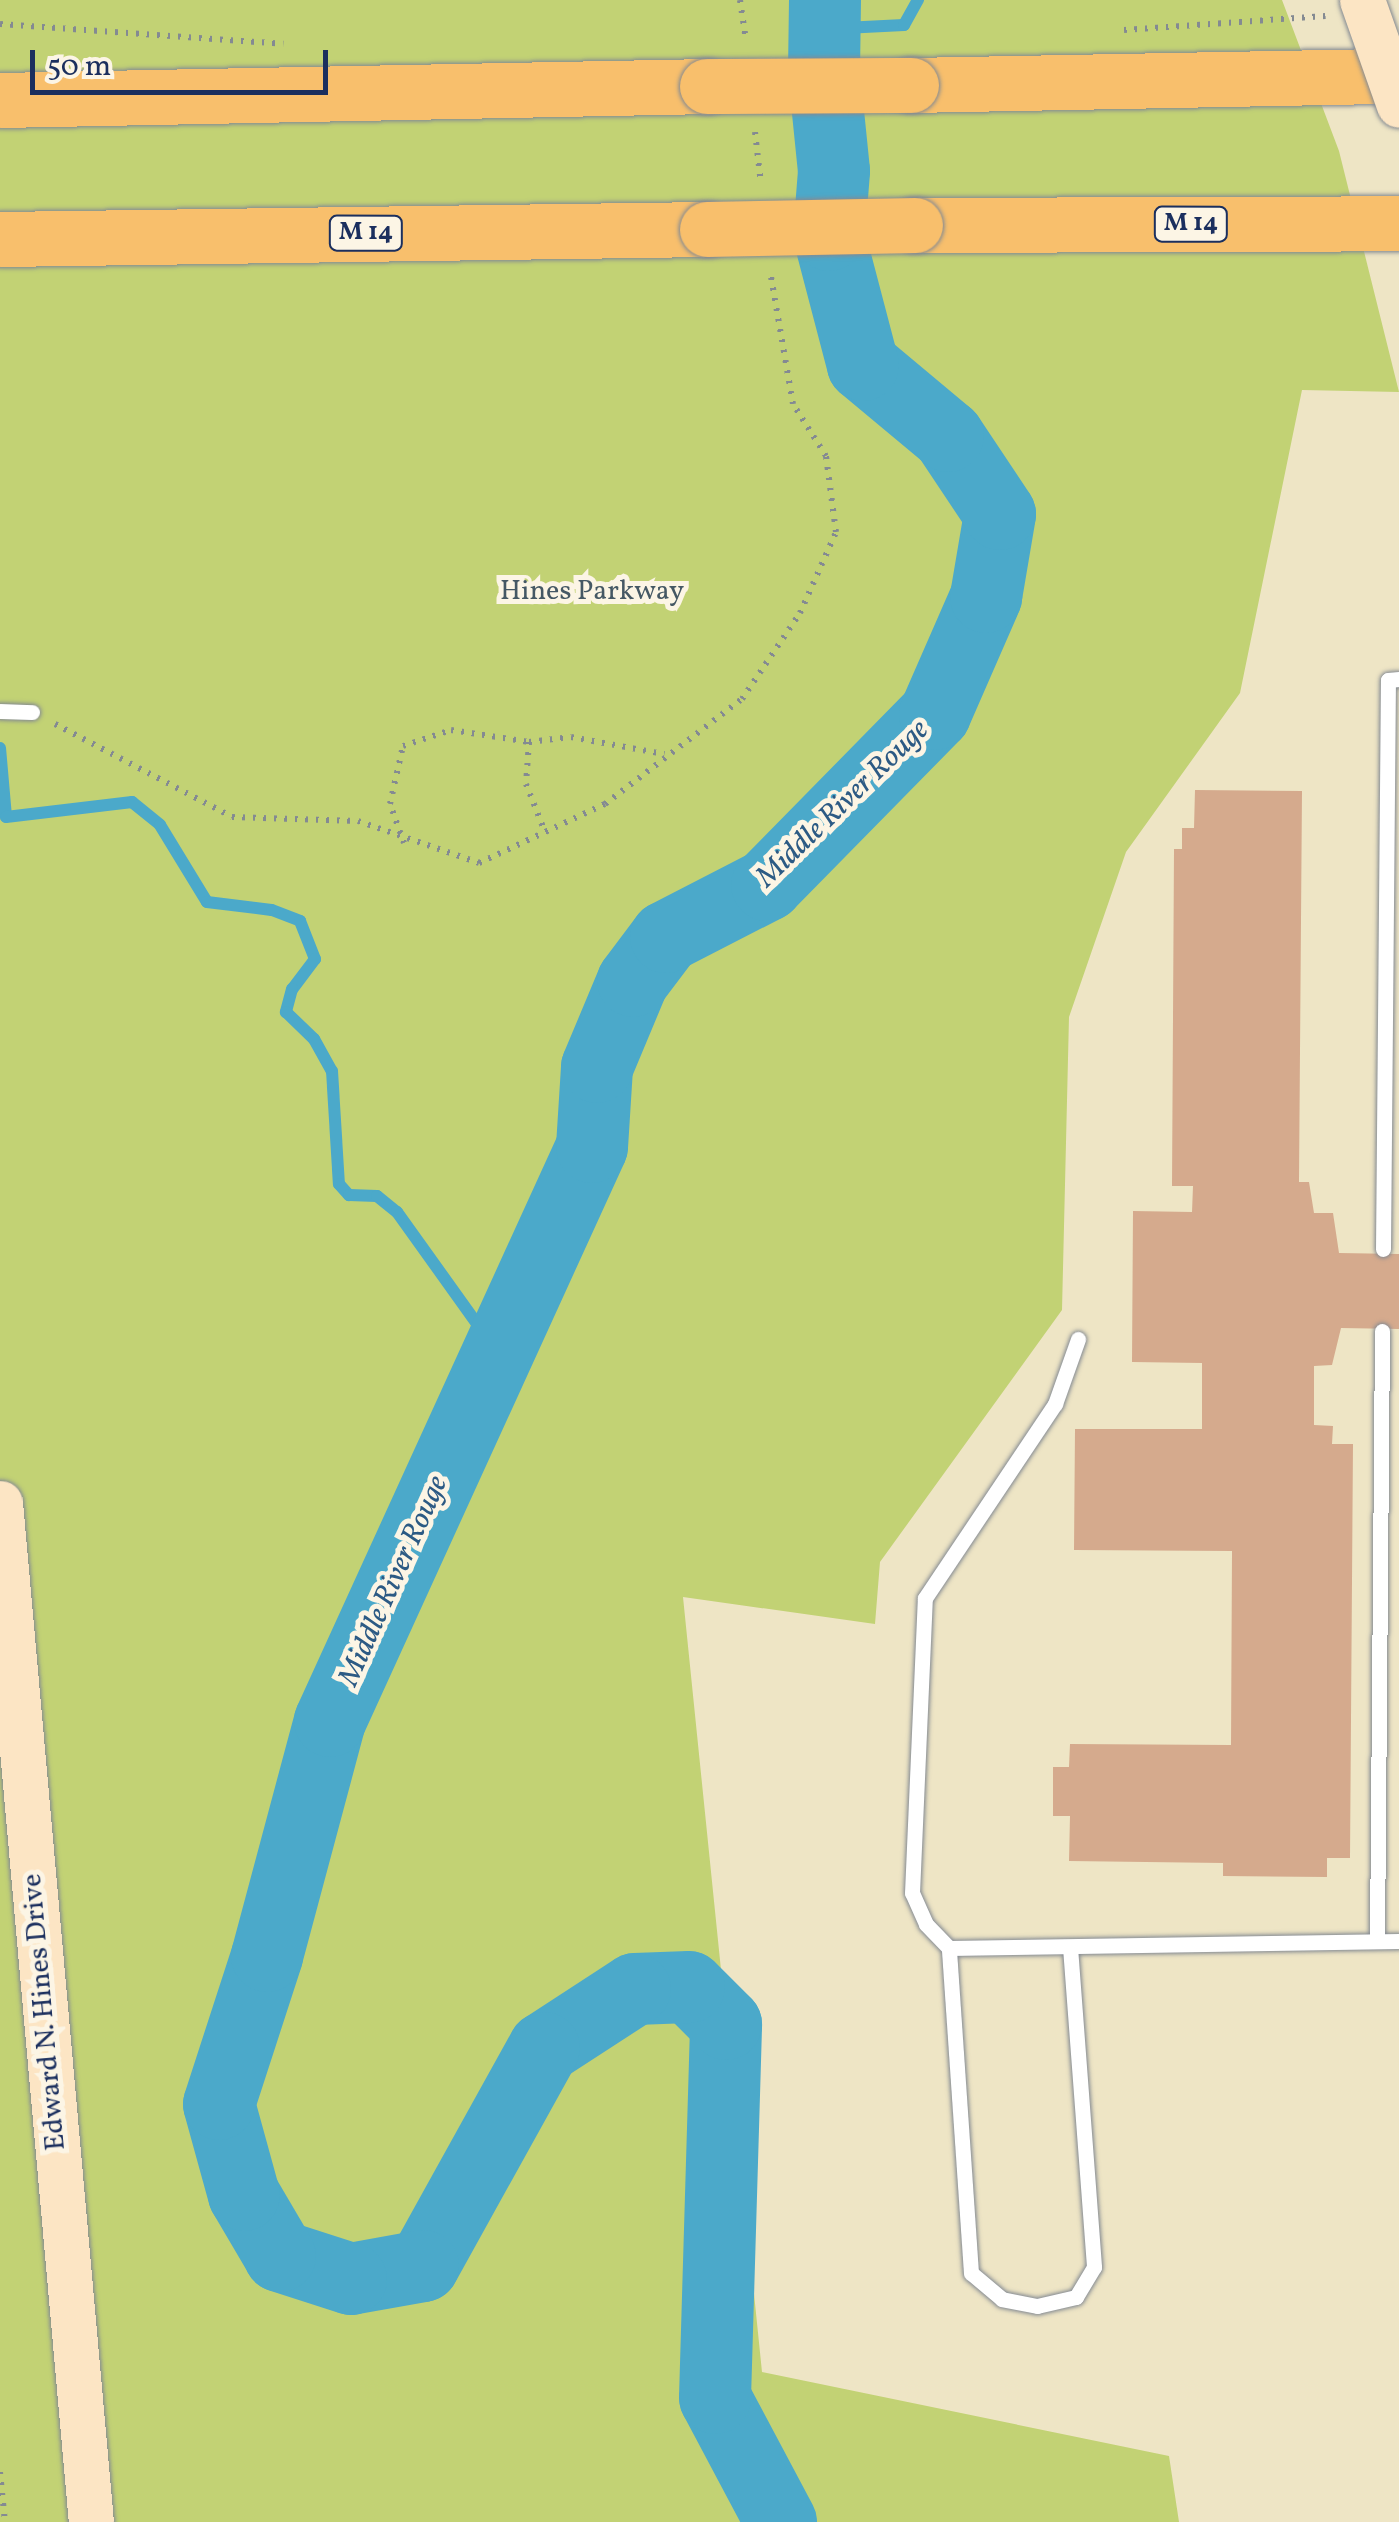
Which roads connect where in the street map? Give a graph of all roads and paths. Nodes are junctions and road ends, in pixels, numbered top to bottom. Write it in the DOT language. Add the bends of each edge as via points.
graph roads {
  1 [pos="740,0"];
  2 [pos="1352,8"];
  3 [pos="38,23"];
  4 [pos="0,24"];
  5 [pos="1106,31"];
  6 [pos="728,73"];
  7 [pos="1399,76"];
  8 [pos="16,99"];
  9 [pos="1399,105"];
  10 [pos="754,118"];
  11 [pos="762,196"];
  12 [pos="1399,223"];
  13 [pos="12,238"];
  14 [pos="768,254"];
  15 [pos="1399,679"];
  16 [pos="0,711"];
  17 [pos="32,712"];
  18 [pos="529,742"];
  19 [pos="665,754"];
  20 [pos="546,832"];
  21 [pos="404,843"];
  22 [pos="1392,1072"];
  23 [pos="1383,1249"];
  24 [pos="1382,1331"];
  25 [pos="1078,1338"];
  26 [pos="0,1503"];
  27 [pos="1399,1941"];
  28 [pos="1377,1942"];
  29 [pos="1070,1946"];
  30 [pos="949,1948"];
  31 [pos="0,2472"];
  32 [pos="5,2522"];
  33 [pos="91,2522"];
  1 -- 6 [label="path"];
  2 -- 5 [label="path"];
  2 -- 9 [label="street, bridge"];
  3 -- 4 [label="path"];
  6 -- 7 [label="highway, bridge" via="911,85"];
  6 -- 8 [label="highway"];
  10 -- 11 [label="path"];
  12 -- 13 [label="highway, M 14, bridge"];
  14 -- 19 [label="path" via="793,404 826,456 836,532 800,613 742,699"];
  15 -- 22 [label="lane" via="1388,680"];
  16 -- 17 [label="lane"];
  17 -- 21 [label="path" via="232,817 358,822"];
  18 -- 19 [label="path" via="571,736"];
  18 -- 20 [label="path" via="526,784"];
  18 -- 21 [label="path" via="451,730 403,746 390,804"];
  19 -- 20 [label="path" via="606,804"];
  20 -- 21 [label="path" via="479,863"];
  22 -- 23 [label="lane"];
  24 -- 28 [label="lane"];
  25 -- 30 [label="lane" via="1055,1404 924,1598 912,1893 926,1924"];
  26 -- 33 [label="street, Edward N. Hines Drive"];
  27 -- 28 [label="lane"];
  28 -- 29 [label="lane"];
  29 -- 30 [label="lane"];
  29 -- 30 [label="lane" via="1094,2267 1076,2297 1037,2306 1002,2298 971,2273"];
  31 -- 32 [label="path"];
}
